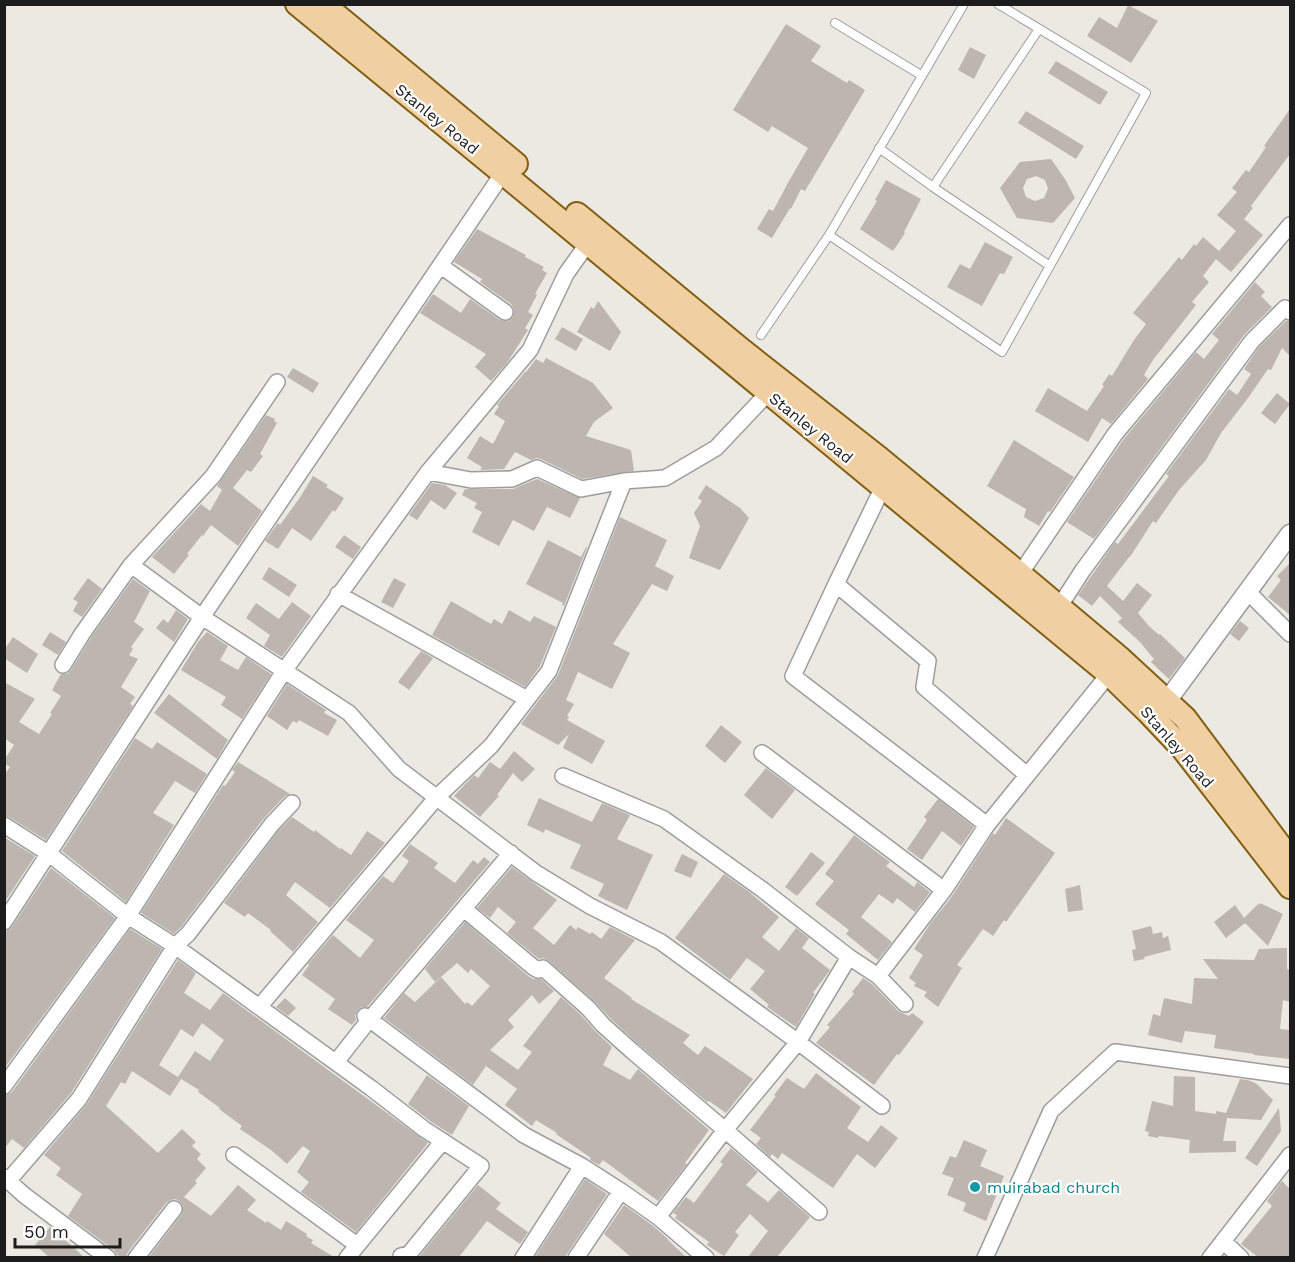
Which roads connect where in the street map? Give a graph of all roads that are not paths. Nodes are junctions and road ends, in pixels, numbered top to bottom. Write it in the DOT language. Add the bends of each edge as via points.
graph roads {
  1 [pos="297,4"];
  2 [pos="323,4"];
  3 [pos="964,4"];
  4 [pos="998,4"];
  5 [pos="835,23"];
  6 [pos="1039,29"];
  7 [pos="921,75"];
  8 [pos="879,148"];
  9 [pos="503,173"];
  10 [pos="933,187"];
  11 [pos="1290,225"];
  12 [pos="829,235"];
  13 [pos="588,243"];
  14 [pos="441,266"];
  15 [pos="1050,266"];
  16 [pos="505,312"];
  17 [pos="1290,312"];
  18 [pos="761,335"];
  19 [pos="277,382"];
  20 [pos="768,393"];
  21 [pos="428,472"];
  22 [pos="624,482"];
  23 [pos="883,487"];
  24 [pos="1290,535"];
  25 [pos="130,565"];
  26 [pos="1020,574"];
  27 [pos="836,584"];
  28 [pos="1247,591"];
  29 [pos="338,594"];
  30 [pos="1059,607"];
  31 [pos="202,617"];
  32 [pos="1290,634"];
  33 [pos="63,665"];
  34 [pos="284,671"];
  35 [pos="1122,677"];
  36 [pos="527,699"];
  37 [pos="1167,701"];
  38 [pos="762,753"];
  39 [pos="1027,775"];
  40 [pos="563,776"];
  41 [pos="437,797"];
  42 [pos="292,803"];
  43 [pos="4,825"];
  44 [pos="987,825"];
  45 [pos="48,853"];
  46 [pos="512,853"];
  47 [pos="1290,859"];
  48 [pos="1290,887"];
  49 [pos="944,890"];
  50 [pos="464,909"];
  51 [pos="128,916"];
  52 [pos="4,922"];
  53 [pos="175,946"];
  54 [pos="849,957"];
  55 [pos="878,976"];
  56 [pos="905,1004"];
  57 [pos="260,1006"];
  58 [pos="367,1018"];
  59 [pos="798,1042"];
  60 [pos="336,1062"];
  61 [pos="1290,1076"];
  62 [pos="4,1086"];
  63 [pos="882,1106"];
  64 [pos="725,1130"];
  65 [pos="443,1141"];
  66 [pos="234,1155"];
  67 [pos="1290,1155"];
  68 [pos="582,1166"];
  69 [pos="6,1179"];
  70 [pos="621,1191"];
  71 [pos="174,1209"];
  72 [pos="819,1212"];
  73 [pos="658,1217"];
  74 [pos="1223,1241"];
  75 [pos="352,1251"];
  76 [pos="702,1256"];
  77 [pos="108,1257"];
  78 [pos="136,1257"];
  79 [pos="402,1257"];
  80 [pos="523,1257"];
  81 [pos="576,1257"];
  82 [pos="985,1257"];
  83 [pos="1210,1257"];
  84 [pos="1241,1257"];
  1 -- 9 [label="main road, Stanley Road"];
  2 -- 26 [label="main road, Stanley Road" via="724,336"];
  3 -- 7 [label="lane"];
  4 -- 6 [label="lane"];
  5 -- 7 [label="lane"];
  6 -- 10 [label="lane"];
  6 -- 15 [label="lane" via="1146,93"];
  7 -- 8 [label="lane"];
  8 -- 10 [label="lane"];
  8 -- 12 [label="lane"];
  9 -- 13 [label="main road, Stanley Road"];
  9 -- 14 [label="street"];
  10 -- 15 [label="lane"];
  11 -- 26 [label="street" via="1115,434"];
  12 -- 15 [label="lane" via="1002,352"];
  12 -- 18 [label="lane"];
  13 -- 20 [label="main road, Stanley Road"];
  13 -- 21 [label="street" via="566,274 530,350"];
  14 -- 16 [label="street"];
  14 -- 31 [label="street"];
  17 -- 30 [label="street" via="1285,308 1252,341"];
  19 -- 25 [label="street" via="213,476"];
  20 -- 22 [label="street" via="716,448 665,478"];
  20 -- 23 [label="main road, Stanley Road"];
  21 -- 22 [label="street" via="471,480 512,478 537,468 581,489"];
  21 -- 29 [label="street"];
  22 -- 36 [label="street" via="549,671"];
  23 -- 27 [label="street"];
  23 -- 35 [label="main road, Stanley Road"];
  24 -- 28 [label="street"];
  25 -- 31 [label="street"];
  25 -- 33 [label="street"];
  26 -- 30 [label="main road, Stanley Road"];
  27 -- 39 [label="street" via="928,661 924,687"];
  27 -- 44 [label="street" via="793,676"];
  28 -- 32 [label="street"];
  28 -- 37 [label="street"];
  29 -- 34 [label="street"];
  29 -- 36 [label="street"];
  30 -- 35 [label="main road, Stanley Road"];
  31 -- 34 [label="street"];
  31 -- 45 [label="street"];
  34 -- 41 [label="street" via="349,713 399,769"];
  34 -- 51 [label="street"];
  35 -- 37 [label="main road, Stanley Road"];
  35 -- 39 [label="street"];
  35 -- 48 [label="main road, Stanley Road"];
  36 -- 41 [label="street" via="491,746"];
  37 -- 47 [label="main road, Stanley Road" via="1185,718"];
  38 -- 49 [label="street"];
  39 -- 44 [label="street"];
  40 -- 54 [label="street" via="664,819"];
  41 -- 46 [label="street"];
  41 -- 57 [label="street"];
  42 -- 53 [label="street"];
  43 -- 45 [label="street"];
  44 -- 49 [label="street"];
  45 -- 51 [label="street"];
  45 -- 52 [label="street"];
  46 -- 50 [label="street"];
  46 -- 59 [label="street" via="536,873 590,906 661,942"];
  49 -- 55 [label="street"];
  50 -- 58 [label="street"];
  50 -- 64 [label="street" via="533,967 543,968"];
  51 -- 53 [label="street"];
  51 -- 62 [label="street"];
  53 -- 57 [label="street"];
  53 -- 69 [label="street" via="79,1099"];
  54 -- 55 [label="street"];
  54 -- 59 [label="street"];
  55 -- 56 [label="street"];
  57 -- 60 [label="street"];
  58 -- 60 [label="street"];
  58 -- 68 [label="street" via="524,1135"];
  59 -- 63 [label="street"];
  59 -- 64 [label="street"];
  60 -- 65 [label="street"];
  61 -- 82 [label="street" via="1115,1052 1052,1111"];
  64 -- 72 [label="street"];
  64 -- 73 [label="street"];
  65 -- 75 [label="street"];
  65 -- 79 [label="street" via="481,1166 409,1254"];
  66 -- 75 [label="street"];
  67 -- 74 [label="street"];
  68 -- 70 [label="street"];
  68 -- 80 [label="street"];
  69 -- 77 [label="street"];
  70 -- 73 [label="street"];
  70 -- 81 [label="street"];
  71 -- 78 [label="street"];
  73 -- 76 [label="street"];
  74 -- 83 [label="street"];
  74 -- 84 [label="street"];
}
